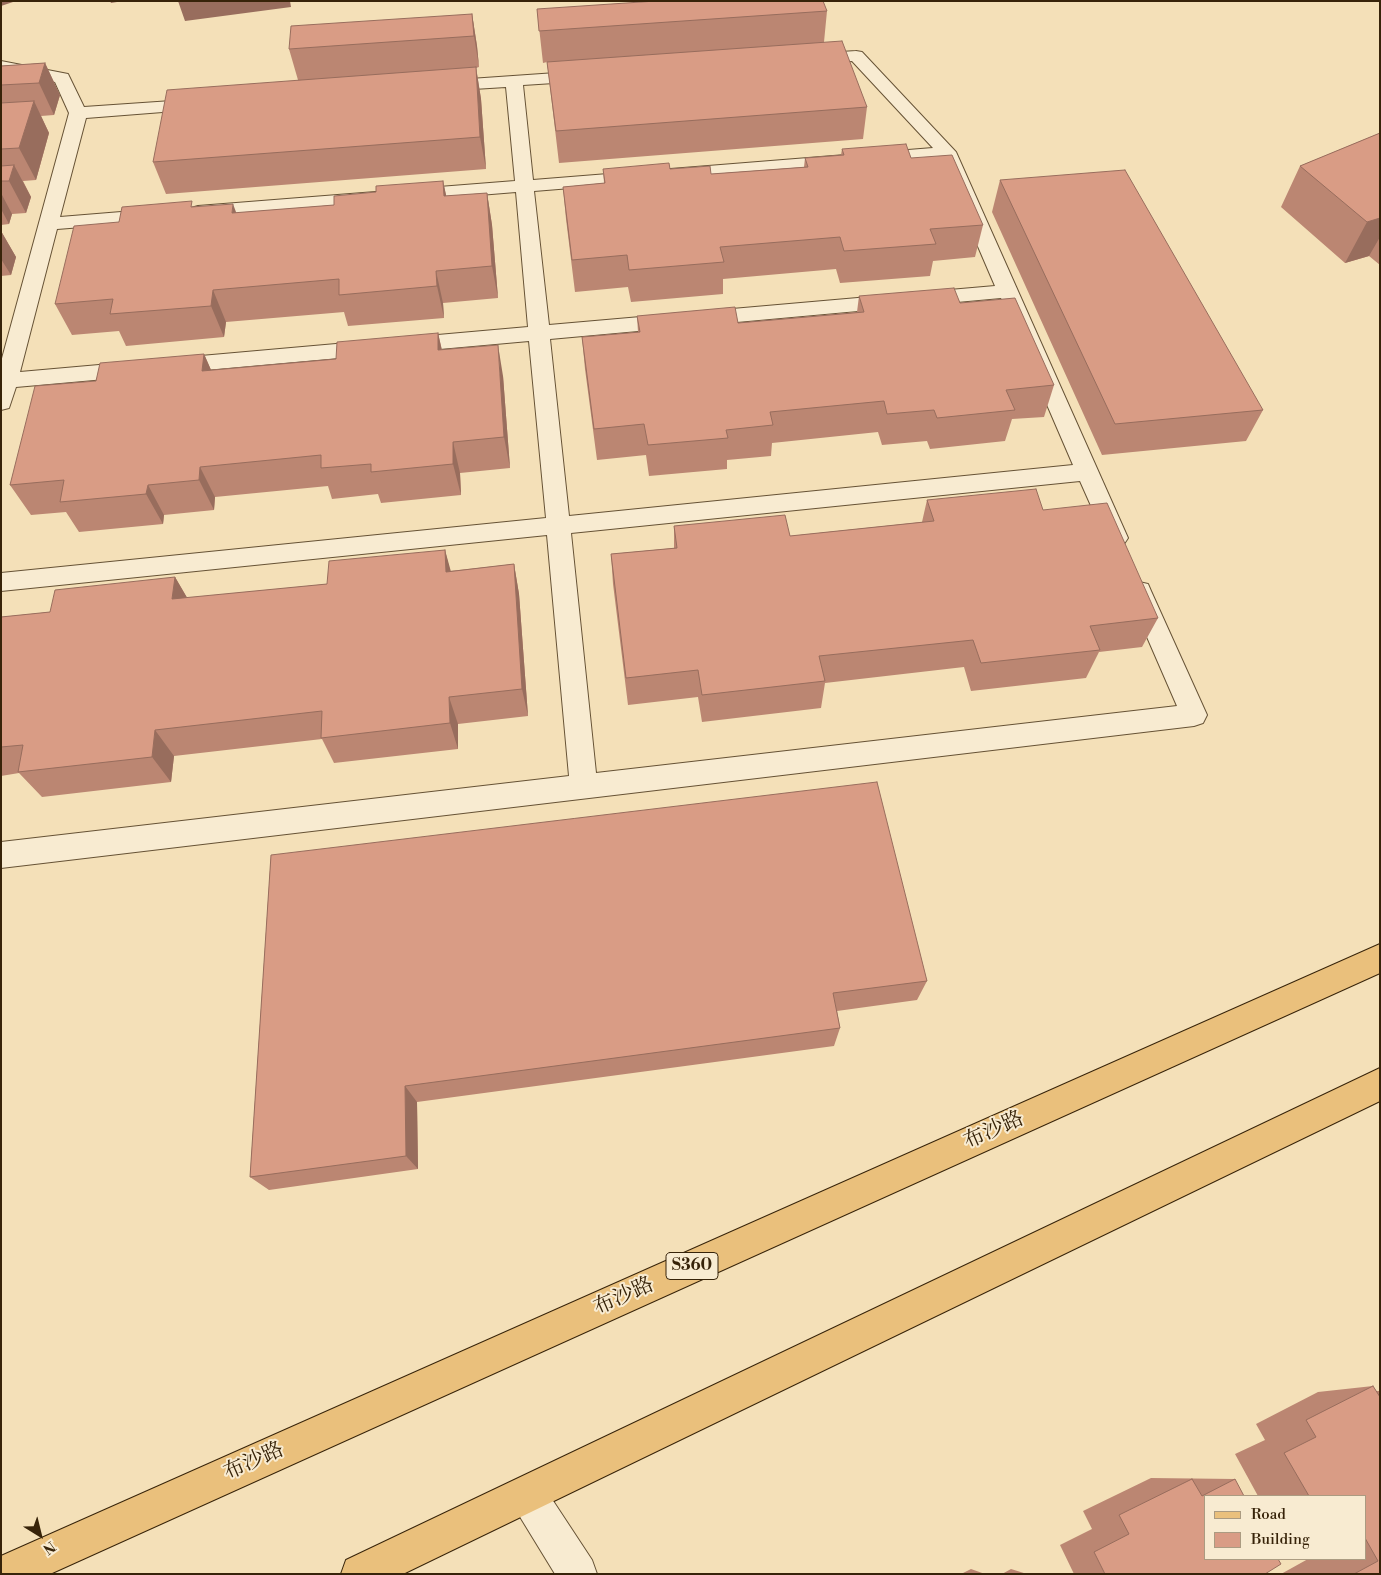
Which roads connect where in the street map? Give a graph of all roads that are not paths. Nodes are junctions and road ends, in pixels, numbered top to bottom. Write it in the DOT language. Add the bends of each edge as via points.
graph roads {
  1 [pos="787,61"];
  2 [pos="1,66"];
  3 [pos="602,74"];
  4 [pos="514,81"];
  5 [pos="425,87"];
  6 [pos="227,102"];
  7 [pos="78,112"];
  8 [pos="946,152"];
  9 [pos="524,186"];
  10 [pos="49,224"];
  11 [pos="1007,291"];
  12 [pos="539,333"];
  13 [pos="4,380"];
  14 [pos="1,403"];
  15 [pos="1087,472"];
  16 [pos="558,526"];
  17 [pos="1,582"];
  18 [pos="584,786"];
  19 [pos="1,855"];
  20 [pos="1380,958"];
  21 [pos="1380,1084"];
  22 [pos="527,1494"];
  23 [pos="5,1574"];
  24 [pos="360,1574"];
  25 [pos="578,1574"];
  1 -- 8 [label="street" via="856,56"];
  2 -- 7 [label="street" via="62,78"];
  3 -- 4 [label="street"];
  4 -- 5 [label="street"];
  4 -- 9 [label="street"];
  6 -- 7 [label="street"];
  7 -- 10 [label="street"];
  8 -- 9 [label="street"];
  8 -- 11 [label="street"];
  9 -- 10 [label="street"];
  9 -- 12 [label="street"];
  10 -- 13 [label="street"];
  11 -- 12 [label="street"];
  11 -- 15 [label="street"];
  12 -- 13 [label="street"];
  12 -- 16 [label="street"];
  13 -- 14 [label="street"];
  15 -- 16 [label="street"];
  15 -- 18 [label="street" via="1194,714"];
  16 -- 17 [label="street"];
  16 -- 18 [label="street"];
  18 -- 19 [label="street"];
  20 -- 23 [label="main road, 布沙路 / S360"];
  21 -- 22 [label="main road"];
  22 -- 24 [label="main road"];
  22 -- 25 [label="street"];
}
